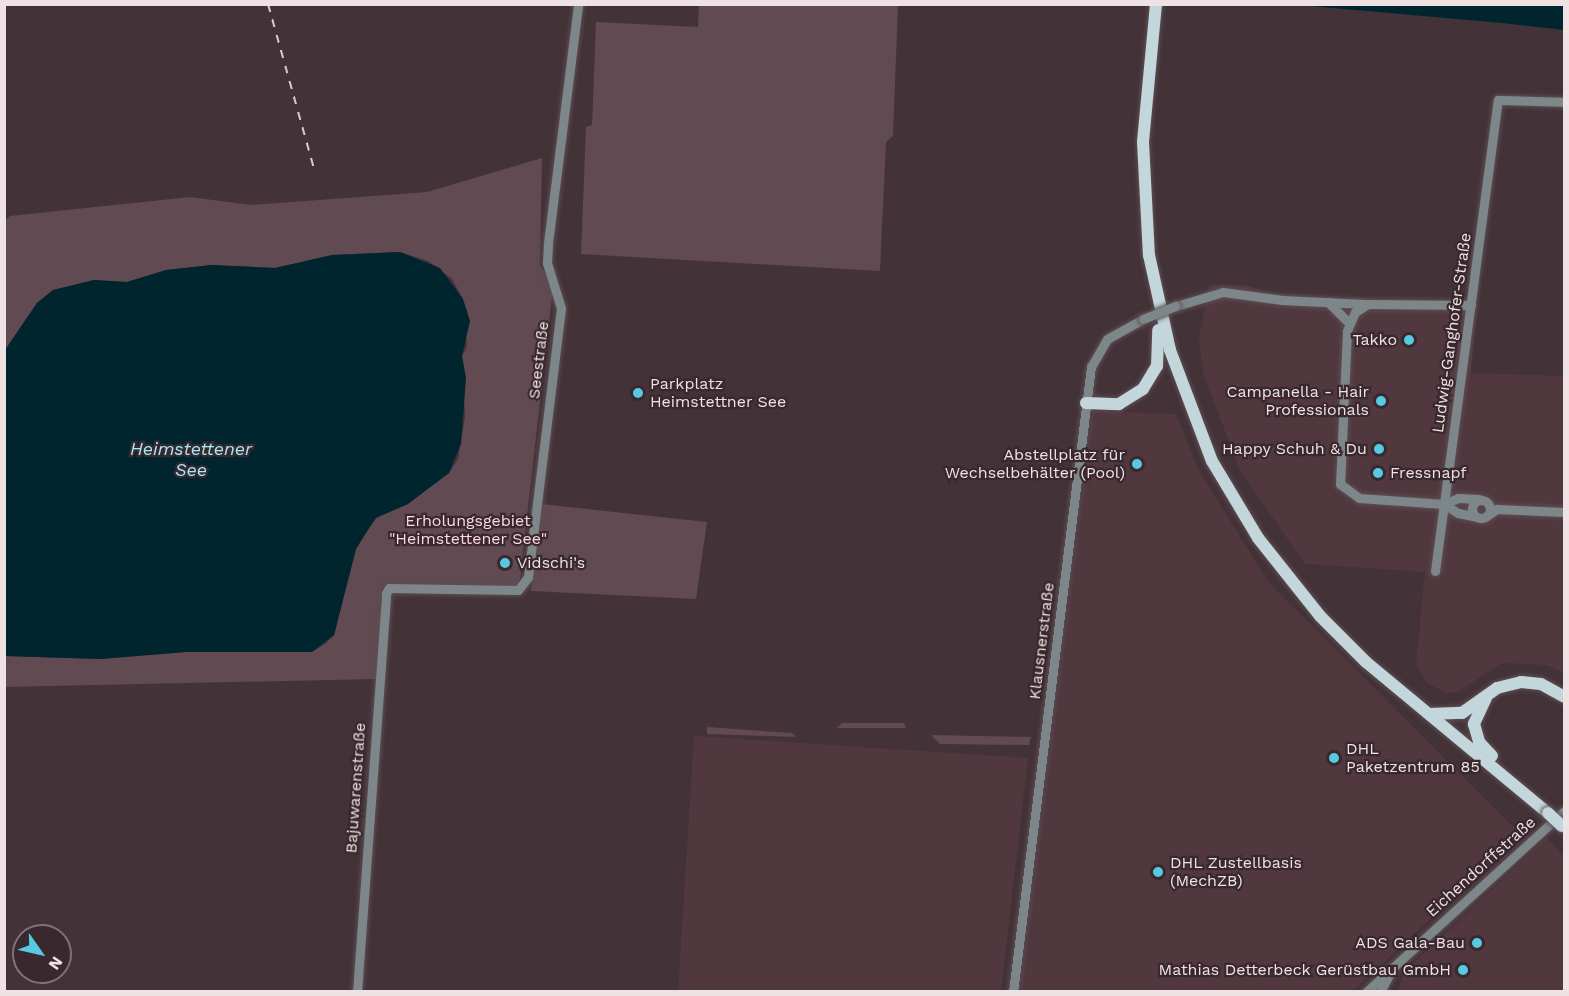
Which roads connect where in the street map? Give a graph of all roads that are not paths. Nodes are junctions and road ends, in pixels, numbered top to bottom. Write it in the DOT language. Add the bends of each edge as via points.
graph roads {
  1 [pos="578,4"];
  2 [pos="1156,4"];
  3 [pos="1564,102"];
  4 [pos="1153,273"];
  5 [pos="1328,302"];
  6 [pos="1368,304"];
  7 [pos="1471,305"];
  8 [pos="1349,323"];
  9 [pos="1086,403"];
  10 [pos="1483,500"];
  11 [pos="1444,504"];
  12 [pos="1497,509"];
  13 [pos="1564,512"];
  14 [pos="1488,515"];
  15 [pos="1477,517"];
  16 [pos="1435,571"];
  17 [pos="390,588"];
  18 [pos="1488,695"];
  19 [pos="1564,698"];
  20 [pos="1428,714"];
  21 [pos="1513,782"];
  22 [pos="1564,811"];
  23 [pos="1563,827"];
  24 [pos="1391,971"];
  25 [pos="357,992"];
  26 [pos="1013,992"];
  27 [pos="1366,992"];
  28 [pos="1380,992"];
  1 -- 17 [label="street, Seestraße" via="548,243 547,263 561,308 528,577 518,590"];
  2 -- 4 [label="main road" via="1143,171"];
  3 -- 7 [label="street, Ludwig-Ganghofer-Straße" via="1498,100"];
  4 -- 9 [label="main road" via="1149,291 1160,351 1151,378 1143,389 1119,404"];
  4 -- 20 [label="main road" via="1180,384 1212,461 1234,500 1277,566 1320,616"];
  5 -- 6 [label="street"];
  5 -- 8 [label="street"];
  5 -- 9 [label="street, Klausnerstraße, bridge" via="1222,292 1143,319 1113,333 1101,346 1091,367"];
  6 -- 7 [label="street"];
  6 -- 8 [label="street" via="1355,312"];
  7 -- 11 [label="street, Ludwig-Ganghofer-Straße"];
  8 -- 11 [label="street" via="1340,484 1359,498"];
  9 -- 26 [label="street, Klausnerstraße"];
  10 -- 11 [label="street" via="1458,498"];
  10 -- 12 [label="street"];
  10 -- 14 [label="street"];
  10 -- 15 [label="street" via="1471,507"];
  11 -- 15 [label="street"];
  11 -- 16 [label="street, Ludwig-Ganghofer-Straße"];
  12 -- 13 [label="street"];
  12 -- 14 [label="street"];
  14 -- 15 [label="street"];
  17 -- 25 [label="street, Bajuwarenstraße" via="386,593 378,680"];
  18 -- 19 [label="main road" via="1521,682 1541,684"];
  18 -- 20 [label="main road" via="1462,713"];
  18 -- 21 [label="main road" via="1476,715 1475,733 1485,751"];
  20 -- 21 [label="main road"];
  21 -- 23 [label="main road, bridge"];
  22 -- 24 [label="street, Eichendorffstraße"];
  24 -- 27 [label="street, Eichendorffstraße"];
  24 -- 28 [label="street, Eichendorffstraße"];
}
